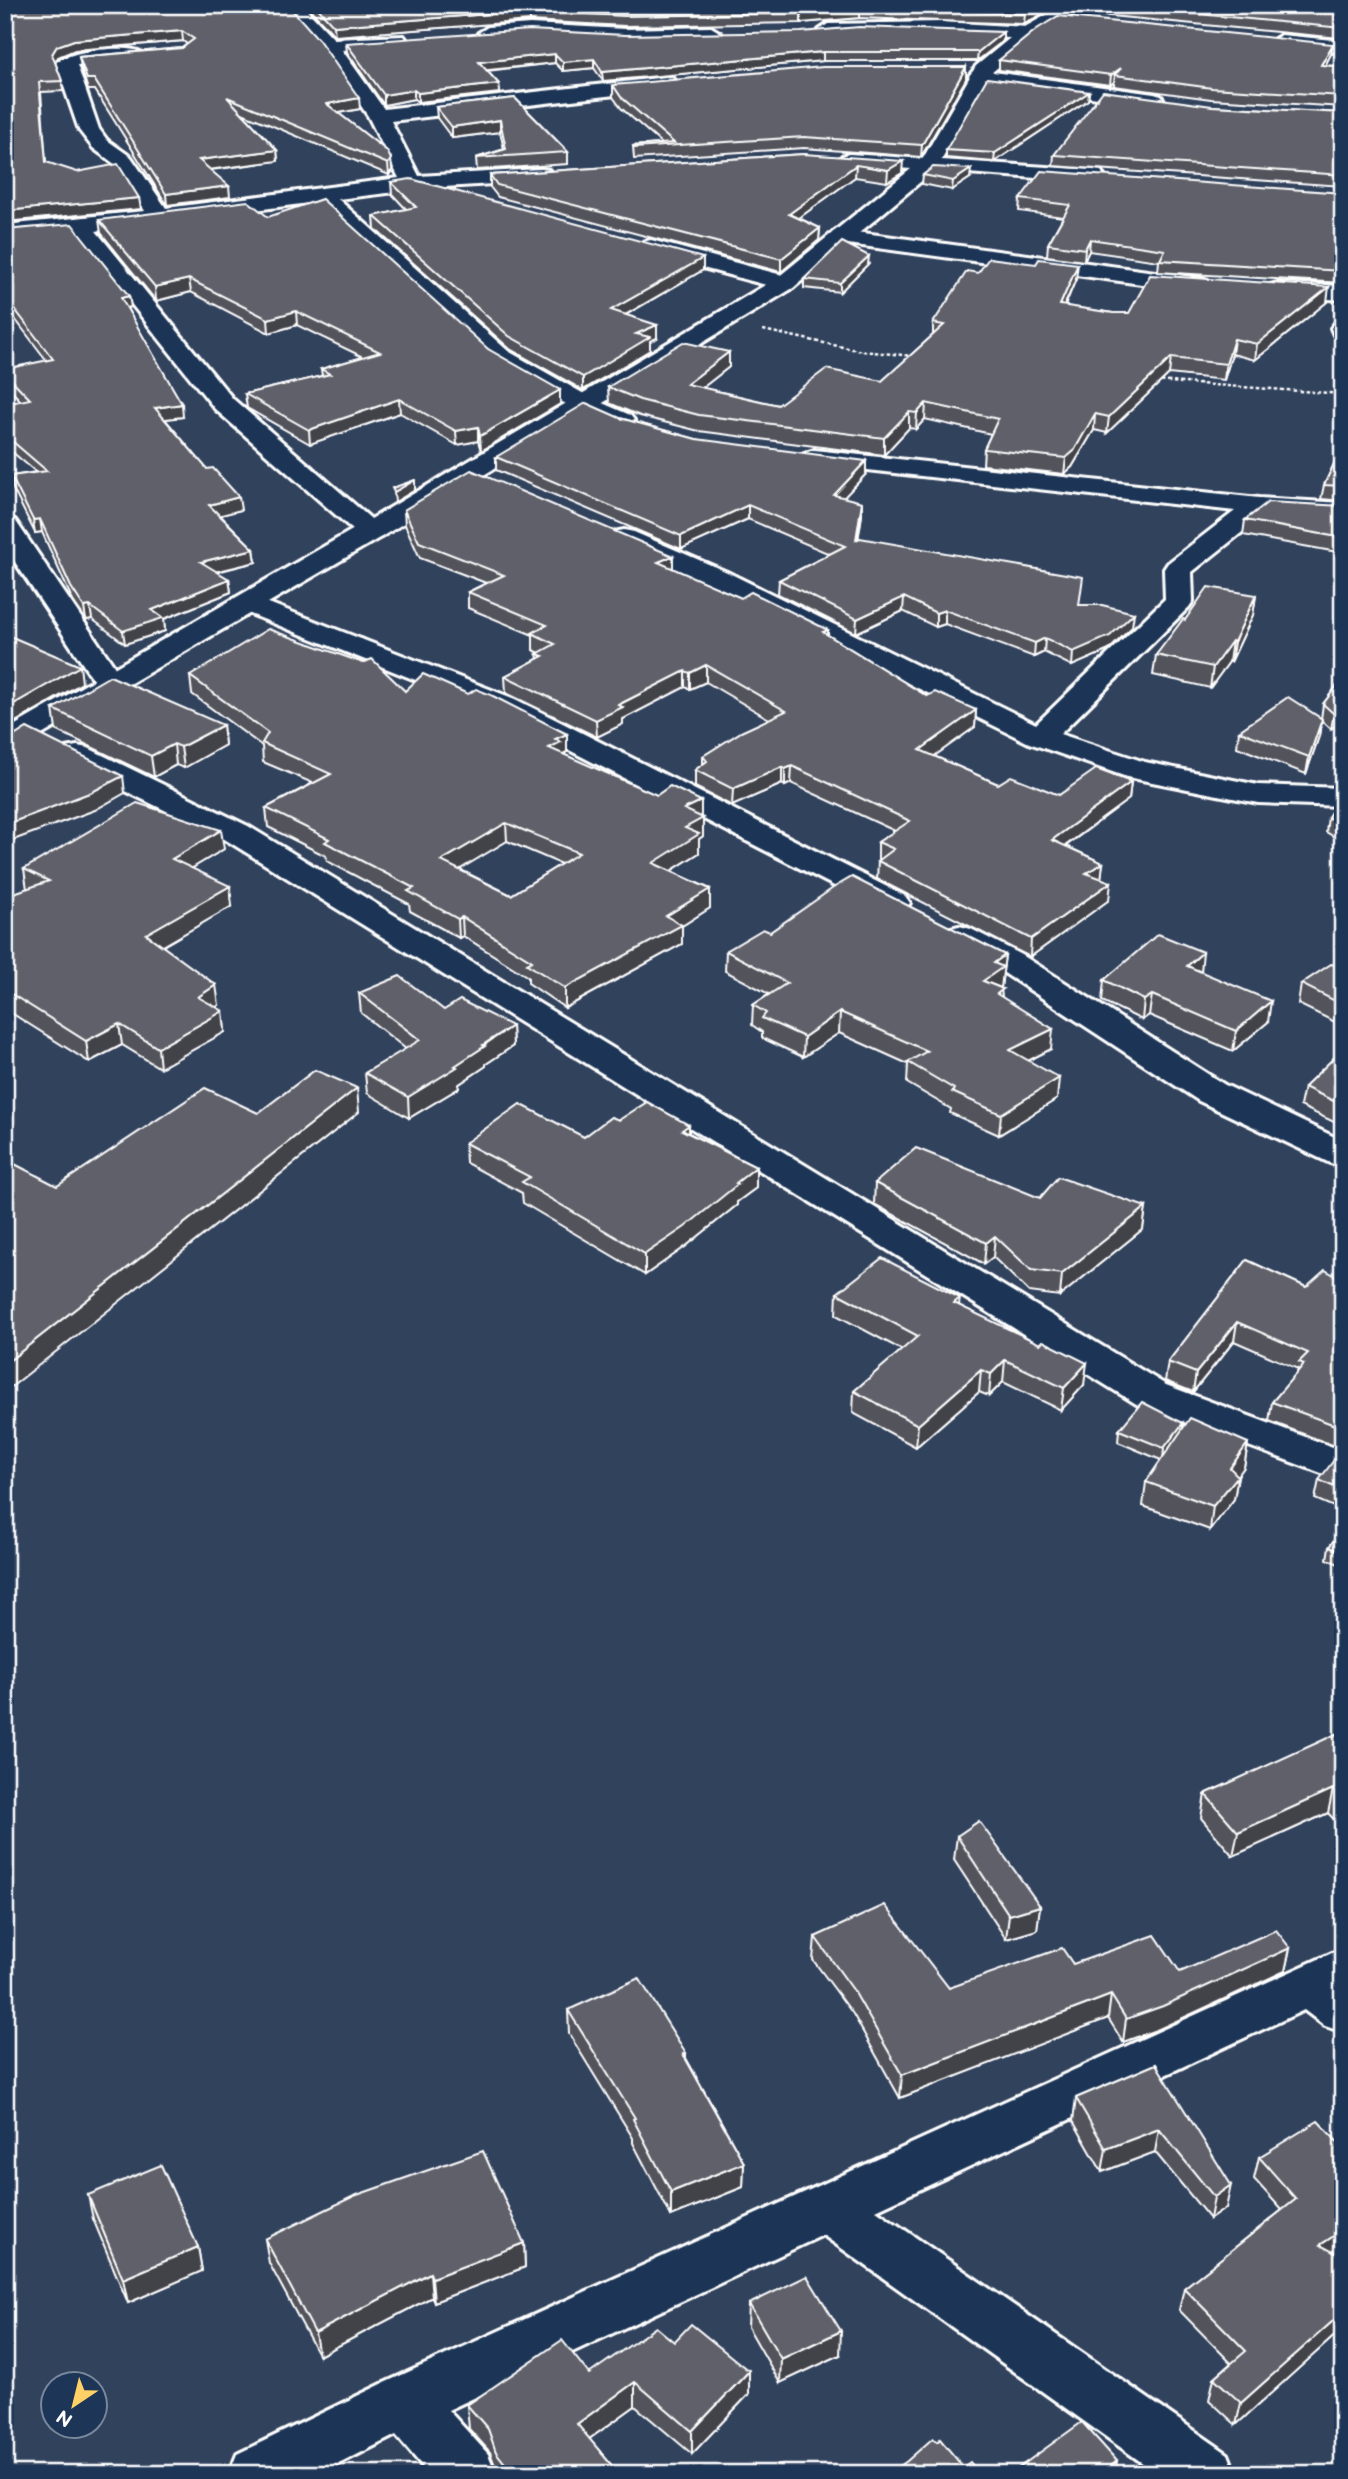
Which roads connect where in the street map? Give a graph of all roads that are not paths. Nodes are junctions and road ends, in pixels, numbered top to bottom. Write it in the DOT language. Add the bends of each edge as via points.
graph roads {
  1 [pos="292,5"];
  2 [pos="1081,13"];
  3 [pos="813,31"];
  4 [pos="734,33"];
  5 [pos="1028,33"];
  6 [pos="463,35"];
  7 [pos="409,39"];
  8 [pos="1261,39"];
  9 [pos="328,45"];
  10 [pos="1343,47"];
  11 [pos="156,52"];
  12 [pos="973,72"];
  13 [pos="692,81"];
  14 [pos="1170,103"];
  15 [pos="378,116"];
  16 [pos="832,159"];
  17 [pos="930,164"];
  18 [pos="561,173"];
  19 [pos="1108,177"];
  20 [pos="412,183"];
  21 [pos="320,194"];
  22 [pos="479,201"];
  23 [pos="159,215"];
  24 [pos="81,226"];
  25 [pos="5,232"];
  26 [pos="841,237"];
  27 [pos="625,240"];
  28 [pos="785,283"];
  29 [pos="1223,287"];
  30 [pos="1262,289"];
  31 [pos="1343,293"];
  32 [pos="584,404"];
  33 [pos="643,427"];
  34 [pos="784,454"];
  35 [pos="1259,506"];
  36 [pos="1343,511"];
  37 [pos="5,526"];
  38 [pos="606,530"];
  39 [pos="371,531"];
  40 [pos="248,603"];
  41 [pos="109,681"];
  42 [pos="17,737"];
  43 [pos="1040,737"];
  44 [pos="1343,797"];
  45 [pos="1343,1155"];
  46 [pos="1343,1467"];
  47 [pos="1331,1989"];
  48 [pos="829,2208"];
  49 [pos="404,2402"];
  50 [pos="258,2474"];
  51 [pos="467,2474"];
  52 [pos="1207,2474"];
  1 -- 9 [label="street"];
  2 -- 5 [label="street"];
  3 -- 5 [label="street" via="859,27"];
  4 -- 6 [label="street" via="625,35 530,30"];
  5 -- 12 [label="street"];
  7 -- 9 [label="street"];
  8 -- 10 [label="street"];
  9 -- 15 [label="street"];
  11 -- 23 [label="street" via="66,63 89,130 124,161"];
  12 -- 14 [label="street"];
  12 -- 17 [label="street"];
  13 -- 15 [label="street"];
  15 -- 20 [label="street"];
  16 -- 17 [label="street"];
  17 -- 19 [label="street"];
  17 -- 26 [label="street"];
  18 -- 20 [label="street"];
  20 -- 21 [label="street"];
  20 -- 22 [label="street"];
  21 -- 23 [label="street"];
  21 -- 32 [label="street" via="499,356"];
  23 -- 24 [label="street"];
  24 -- 25 [label="street"];
  24 -- 39 [label="street" via="224,404"];
  26 -- 28 [label="street"];
  26 -- 29 [label="street"];
  27 -- 28 [label="street"];
  28 -- 32 [label="street"];
  30 -- 31 [label="street"];
  32 -- 33 [label="street"];
  32 -- 39 [label="street" via="482,477"];
  34 -- 35 [label="street"];
  35 -- 36 [label="street"];
  35 -- 43 [label="street" via="1178,569 1179,601"];
  37 -- 41 [label="street"];
  38 -- 43 [label="street" via="717,578"];
  39 -- 40 [label="street"];
  40 -- 41 [label="street"];
  40 -- 45 [label="street" via="504,705 1010,962 1212,1093"];
  41 -- 42 [label="street"];
  42 -- 46 [label="street" via="237,834 1152,1395"];
  43 -- 44 [label="street" via="1138,770 1258,794"];
  47 -- 48 [label="street"];
  48 -- 49 [label="street"];
  48 -- 52 [label="street"];
  49 -- 50 [label="street"];
  49 -- 51 [label="street"];
}
